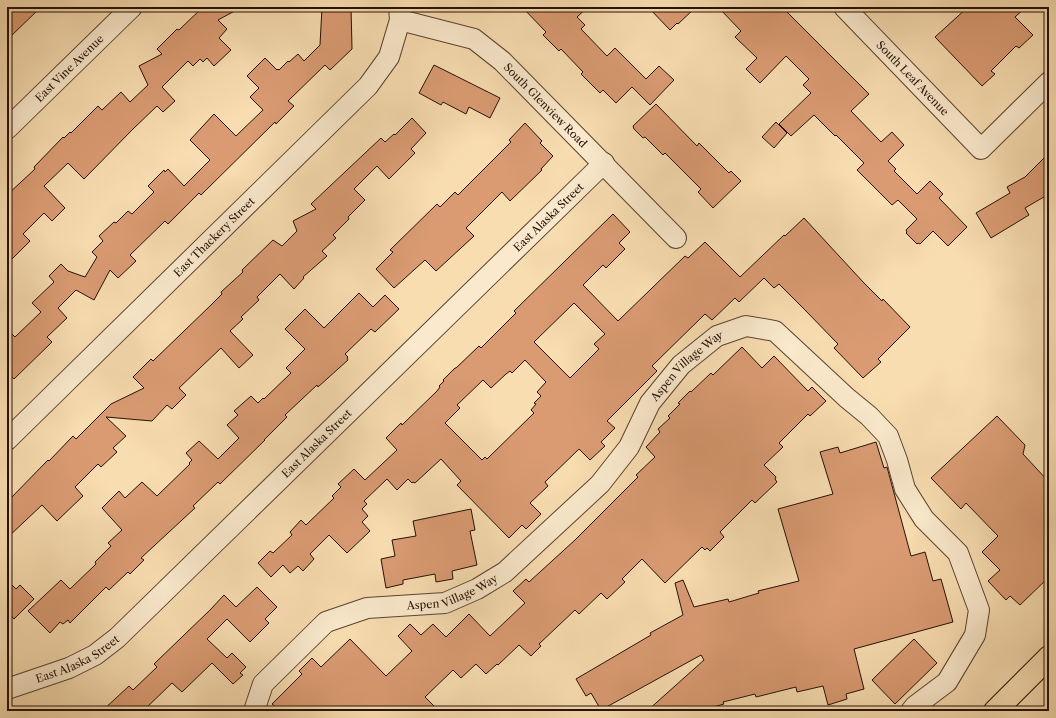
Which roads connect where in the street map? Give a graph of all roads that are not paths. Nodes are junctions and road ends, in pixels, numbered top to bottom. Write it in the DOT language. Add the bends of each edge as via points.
graph roads {
  1 [pos="132,7"];
  2 [pos="844,7"];
  3 [pos="399,13"];
  4 [pos="1049,82"];
  5 [pos="7,129"];
  6 [pos="604,163"];
  7 [pos="676,238"];
  8 [pos="7,440"];
  9 [pos="1049,658"];
  10 [pos="7,689"];
  11 [pos="254,711"];
  12 [pos="911,711"];
  13 [pos="995,711"];
  1 -- 5 [label="street, East Vine Avenue"];
  2 -- 4 [label="street, South Leaf Avenue" via="981,149"];
  3 -- 6 [label="street, South Glenview Road" via="474,39 502,61"];
  3 -- 8 [label="street, East Thackery Street" via="389,57 368,86"];
  6 -- 7 [label="street, South Glenview Road"];
  6 -- 10 [label="street, East Alaska Street" via="118,638 95,655 69,668"];
  9 -- 13 [label="main road"];
  11 -- 12 [label="street, Aspen Village Way" via="263,684 326,622 367,608 445,603 477,589 504,572 600,484 629,447 650,403 681,364 717,336 746,326 775,331 888,436 904,489 924,519 958,553 978,610 975,635 947,682"];
}
